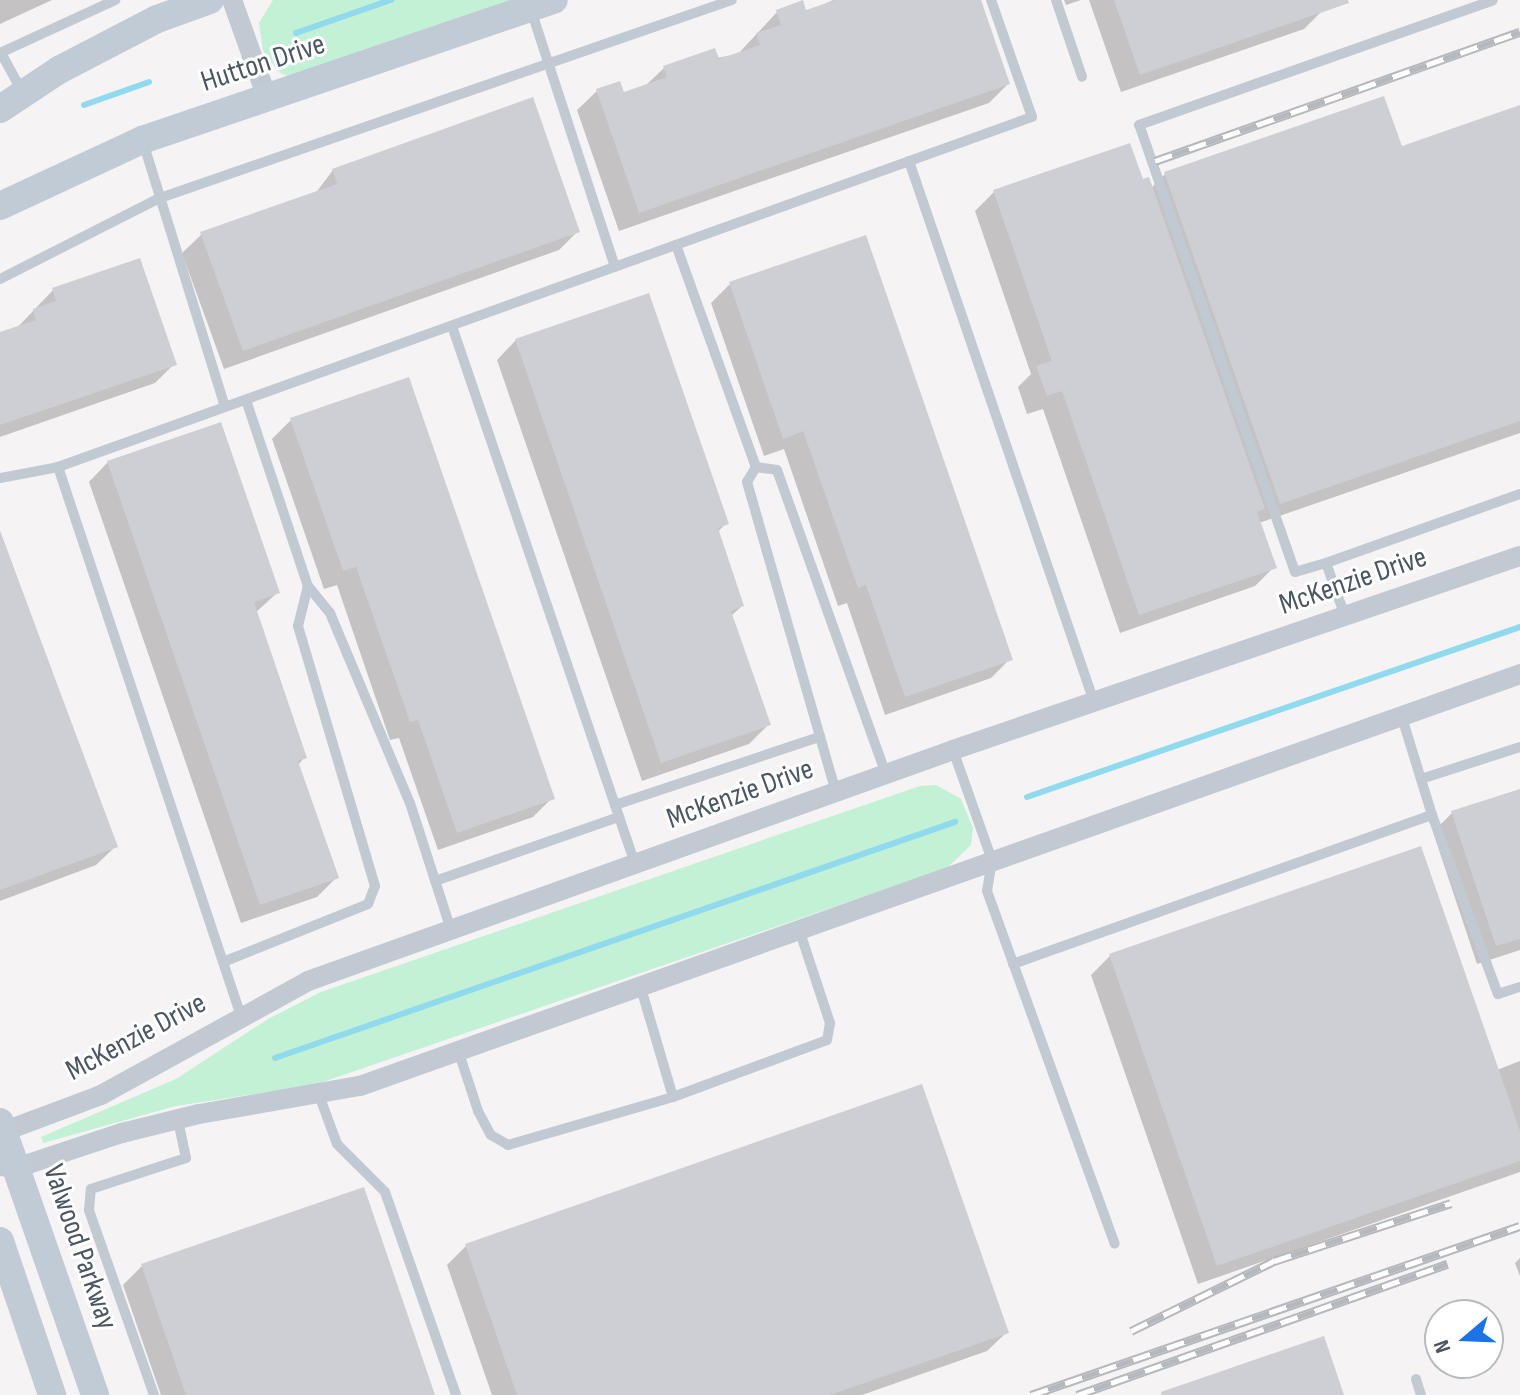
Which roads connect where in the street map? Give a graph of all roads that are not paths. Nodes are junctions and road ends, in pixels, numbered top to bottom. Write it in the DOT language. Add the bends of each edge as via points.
graph roads {
  1 [pos="115,0"];
  2 [pos="210,0"];
  3 [pos="232,0"];
  4 [pos="732,0"];
  5 [pos="991,0"];
  6 [pos="1056,0"];
  7 [pos="1493,0"];
  8 [pos="542,4"];
  9 [pos="0,53"];
  10 [pos="550,67"];
  11 [pos="1082,77"];
  12 [pos="267,98"];
  13 [pos="11,101"];
  14 [pos="142,140"];
  15 [pos="909,161"];
  16 [pos="160,198"];
  17 [pos="0,206"];
  18 [pos="676,245"];
  19 [pos="615,267"];
  20 [pos="0,279"];
  21 [pos="452,326"];
  22 [pos="246,400"];
  23 [pos="225,407"];
  24 [pos="58,467"];
  25 [pos="756,467"];
  26 [pos="0,478"];
  27 [pos="1520,494"];
  28 [pos="1520,556"];
  29 [pos="1326,563"];
  30 [pos="308,586"];
  31 [pos="1345,616"];
  32 [pos="1520,674"];
  33 [pos="1094,702"];
  34 [pos="1401,714"];
  35 [pos="820,737"];
  36 [pos="1520,747"];
  37 [pos="953,750"];
  38 [pos="886,774"];
  39 [pos="1421,779"];
  40 [pos="836,792"];
  41 [pos="615,805"];
  42 [pos="1432,815"];
  43 [pos="619,817"];
  44 [pos="992,860"];
  45 [pos="635,864"];
  46 [pos="435,881"];
  47 [pos="799,929"];
  48 [pos="451,930"];
  49 [pos="223,962"];
  50 [pos="1013,964"];
  51 [pos="640,983"];
  52 [pos="1520,987"];
  53 [pos="241,1016"];
  54 [pos="458,1050"];
  55 [pos="319,1095"];
  56 [pos="673,1097"];
  57 [pos="178,1119"];
  58 [pos="1,1128"];
  59 [pos="8,1167"];
  60 [pos="0,1241"];
  61 [pos="1115,1244"];
  62 [pos="1416,1379"];
  63 [pos="52,1395"];
  64 [pos="95,1395"];
  65 [pos="154,1395"];
  66 [pos="456,1395"];
  67 [pos="1421,1395"];
  1 -- 9 [label="lane"];
  2 -- 13 [label="street" via="157,19"];
  3 -- 12 [label="street"];
  4 -- 10 [label="lane"];
  5 -- 15 [label="lane" via="1032,117"];
  6 -- 11 [label="lane"];
  7 -- 29 [label="lane" via="1139,125 1295,572"];
  8 -- 10 [label="lane"];
  8 -- 12 [label="street, Hutton Drive"];
  9 -- 13 [label="lane"];
  10 -- 16 [label="lane"];
  10 -- 19 [label="lane"];
  12 -- 14 [label="street, Hutton Drive"];
  14 -- 16 [label="lane"];
  14 -- 17 [label="street, Hutton Drive"];
  15 -- 18 [label="lane"];
  15 -- 33 [label="lane"];
  16 -- 20 [label="lane"];
  16 -- 23 [label="lane"];
  18 -- 19 [label="lane"];
  18 -- 25 [label="lane"];
  19 -- 21 [label="lane"];
  21 -- 22 [label="lane"];
  21 -- 41 [label="lane"];
  22 -- 23 [label="lane"];
  22 -- 30 [label="lane"];
  23 -- 24 [label="lane"];
  24 -- 26 [label="lane"];
  24 -- 49 [label="lane"];
  25 -- 35 [label="lane" via="747,482"];
  25 -- 38 [label="lane" via="777,470"];
  27 -- 29 [label="lane"];
  28 -- 31 [label="street, McKenzie Drive"];
  29 -- 31 [label="lane"];
  30 -- 46 [label="lane" via="330,613 410,803"];
  30 -- 49 [label="lane" via="298,626 375,886 368,904"];
  31 -- 33 [label="street, McKenzie Drive"];
  32 -- 34 [label="street"];
  33 -- 37 [label="street, McKenzie Drive"];
  34 -- 39 [label="lane"];
  34 -- 44 [label="street"];
  35 -- 40 [label="lane"];
  35 -- 41 [label="lane"];
  36 -- 39 [label="lane"];
  37 -- 38 [label="street, McKenzie Drive"];
  37 -- 44 [label="lane"];
  38 -- 40 [label="street, McKenzie Drive"];
  39 -- 42 [label="lane"];
  40 -- 45 [label="street, McKenzie Drive"];
  41 -- 43 [label="lane"];
  42 -- 50 [label="lane"];
  42 -- 52 [label="lane" via="1498,994"];
  43 -- 45 [label="lane"];
  43 -- 46 [label="lane"];
  44 -- 47 [label="street"];
  44 -- 50 [label="lane" via="987,891"];
  45 -- 48 [label="street, McKenzie Drive"];
  46 -- 48 [label="lane"];
  47 -- 51 [label="street"];
  47 -- 56 [label="lane" via="830,1023 827,1040"];
  48 -- 53 [label="street, McKenzie Drive" via="308,981"];
  49 -- 53 [label="lane"];
  50 -- 61 [label="lane"];
  51 -- 54 [label="street"];
  51 -- 56 [label="lane"];
  53 -- 58 [label="street, McKenzie Drive" via="101,1095"];
  54 -- 55 [label="street"];
  54 -- 56 [label="lane" via="478,1111 491,1135 508,1145"];
  55 -- 57 [label="street"];
  55 -- 66 [label="lane" via="337,1144 385,1192"];
  57 -- 59 [label="street"];
  57 -- 65 [label="lane" via="186,1158 91,1189 89,1210"];
  58 -- 59 [label="street, Valwood Parkway"];
  59 -- 64 [label="street, Valwood Parkway"];
  60 -- 63 [label="street"];
  62 -- 67 [label="lane"];
}
